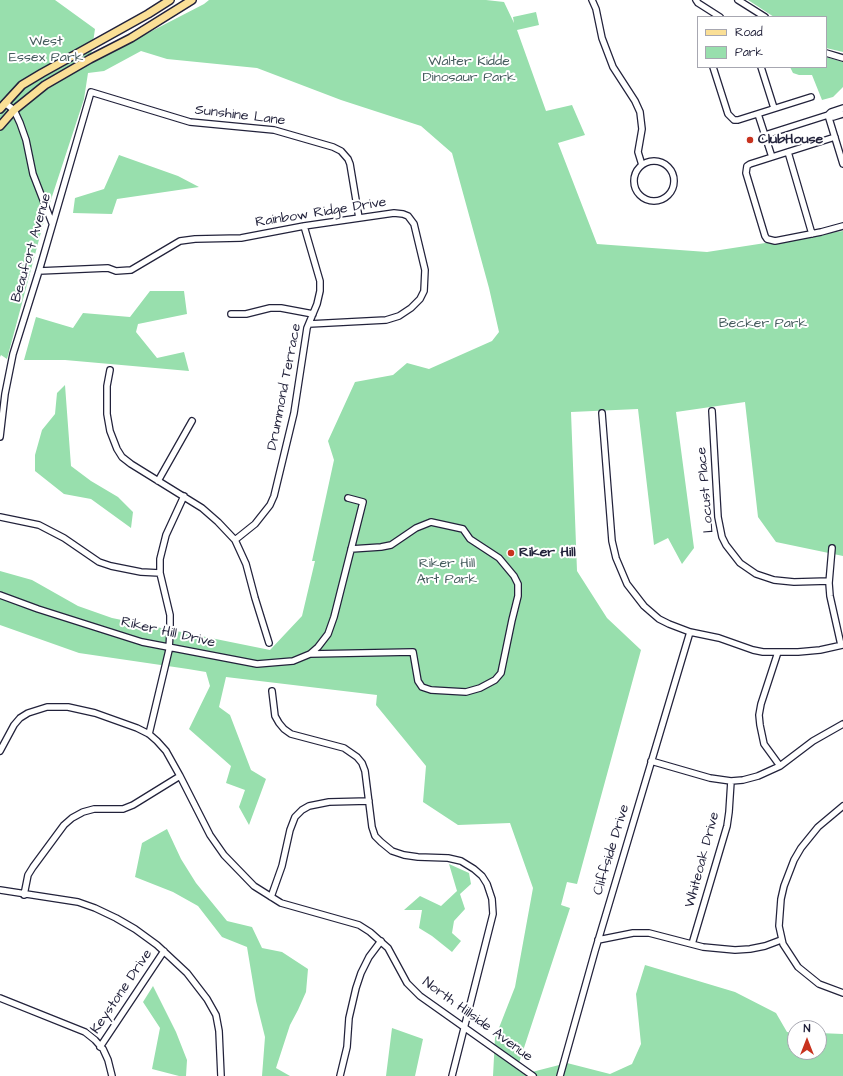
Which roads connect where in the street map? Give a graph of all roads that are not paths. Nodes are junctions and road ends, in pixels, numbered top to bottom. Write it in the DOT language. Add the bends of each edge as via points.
graph roads {
  1 [pos="170,0"];
  2 [pos="192,0"];
  3 [pos="592,0"];
  4 [pos="696,0"];
  5 [pos="738,0"];
  6 [pos="718,16"];
  7 [pos="763,16"];
  8 [pos="827,53"];
  9 [pos="843,58"];
  10 [pos="713,68"];
  11 [pos="761,68"];
  12 [pos="91,92"];
  13 [pos="811,97"];
  14 [pos="5,103"];
  15 [pos="774,108"];
  16 [pos="843,108"];
  17 [pos="0,109"];
  18 [pos="14,110"];
  19 [pos="758,114"];
  20 [pos="843,114"];
  21 [pos="828,116"];
  22 [pos="0,126"];
  23 [pos="765,135"];
  24 [pos="835,137"];
  25 [pos="788,152"];
  26 [pos="772,157"];
  27 [pos="843,164"];
  28 [pos="642,165"];
  29 [pos="359,218"];
  30 [pos="52,223"];
  31 [pos="304,226"];
  32 [pos="843,226"];
  33 [pos="812,234"];
  34 [pos="39,271"];
  35 [pos="231,314"];
  36 [pos="313,314"];
  37 [pos="309,324"];
  38 [pos="110,370"];
  39 [pos="2,395"];
  40 [pos="712,411"];
  41 [pos="602,414"];
  42 [pos="192,421"];
  43 [pos="0,437"];
  44 [pos="158,481"];
  45 [pos="184,496"];
  46 [pos="348,498"];
  47 [pos="0,517"];
  48 [pos="234,540"];
  49 [pos="832,548"];
  50 [pos="351,549"];
  51 [pos="160,572"];
  52 [pos="829,581"];
  53 [pos="0,595"];
  54 [pos="690,632"];
  55 [pos="269,643"];
  56 [pos="842,645"];
  57 [pos="169,648"];
  58 [pos="778,652"];
  59 [pos="310,654"];
  60 [pos="272,691"];
  61 [pos="843,724"];
  62 [pos="149,734"];
  63 [pos="0,751"];
  64 [pos="652,762"];
  65 [pos="780,766"];
  66 [pos="180,776"];
  67 [pos="731,781"];
  68 [pos="369,801"];
  69 [pos="843,806"];
  70 [pos="0,890"];
  71 [pos="24,895"];
  72 [pos="271,897"];
  73 [pos="598,940"];
  74 [pos="781,940"];
  75 [pos="381,941"];
  76 [pos="692,944"];
  77 [pos="164,951"];
  78 [pos="843,993"];
  79 [pos="0,998"];
  80 [pos="464,1027"];
  81 [pos="100,1046"];
  82 [pos="112,1076"];
  83 [pos="221,1076"];
  84 [pos="340,1076"];
  85 [pos="452,1076"];
  86 [pos="533,1076"];
  87 [pos="560,1076"];
  1 -- 14 [label="main road" via="22,85"];
  2 -- 18 [label="main road" via="131,38 45,85"];
  3 -- 28 [label="street" via="613,67 640,112 642,129 638,152"];
  4 -- 6 [label="street"];
  5 -- 7 [label="street"];
  8 -- 9 [label="street"];
  10 -- 19 [label="street" via="730,117 738,120"];
  11 -- 15 [label="street"];
  12 -- 29 [label="street, Sunshine Lane" via="190,122 274,130 337,149 350,164"];
  12 -- 30 [label="street, Beaufort Avenue"];
  13 -- 15 [label="street"];
  14 -- 17 [label="main road"];
  14 -- 18 [label="street"];
  15 -- 19 [label="street"];
  16 -- 21 [label="street" via="831,112"];
  18 -- 22 [label="main road"];
  18 -- 30 [label="street" via="25,134 33,174"];
  19 -- 23 [label="street"];
  20 -- 21 [label="street"];
  21 -- 23 [label="street"];
  21 -- 24 [label="street"];
  23 -- 26 [label="street"];
  24 -- 25 [label="street"];
  24 -- 27 [label="street"];
  25 -- 26 [label="street"];
  25 -- 33 [label="street"];
  26 -- 33 [label="street" via="750,164 746,169 765,236 775,241"];
  28 -- 28 [label="street" via="634,181 638,193 654,201 666,197 673,186 672,172 656,161"];
  29 -- 31 [label="street, Rainbow Ridge Drive"];
  29 -- 37 [label="street, Rainbow Ridge Drive" via="398,213 412,219 425,270 424,291 420,299 400,316 386,320"];
  30 -- 34 [label="street, Beaufort Avenue"];
  31 -- 34 [label="street, Rainbow Ridge Drive" via="241,238 180,241 131,270 108,268"];
  31 -- 36 [label="street, Drummond Terrace" via="320,281 320,291"];
  32 -- 33 [label="street"];
  34 -- 39 [label="street, Beaufort Avenue"];
  35 -- 36 [label="street" via="281,308"];
  36 -- 37 [label="street, Drummond Terrace"];
  37 -- 48 [label="street, Drummond Terrace" via="294,413 274,496 263,516"];
  38 -- 44 [label="street" via="107,414 113,441 122,457"];
  39 -- 43 [label="street, Beaufort Avenue"];
  40 -- 52 [label="street, Locust Place" via="718,517 726,545 740,563 756,574 774,580"];
  41 -- 54 [label="street" via="612,541 621,572 635,596 651,613 669,624"];
  42 -- 44 [label="street"];
  44 -- 45 [label="street"];
  45 -- 48 [label="street" via="218,522"];
  45 -- 51 [label="street" via="166,535 160,559"];
  46 -- 50 [label="street, Riker Hill Drive" via="363,502"];
  47 -- 51 [label="street" via="39,525 111,566 141,572"];
  48 -- 55 [label="street" via="246,564"];
  49 -- 52 [label="street"];
  50 -- 59 [label="street, Riker Hill Drive" via="328,634"];
  50 -- 59 [label="street, Riker Hill Drive" via="391,545 416,528 431,522 462,529 470,539 499,558 518,584 518,596 501,673 495,680 466,692 431,690 422,687 418,681 413,652"];
  51 -- 57 [label="street" via="170,615"];
  52 -- 56 [label="street" via="830,596"];
  53 -- 57 [label="street, Riker Hill Drive" via="142,642"];
  54 -- 58 [label="street" via="719,638 753,650"];
  54 -- 64 [label="street, Cliffside Drive"];
  56 -- 58 [label="street" via="820,650"];
  57 -- 59 [label="street, Riker Hill Drive" via="257,664 293,661"];
  57 -- 62 [label="street"];
  58 -- 65 [label="street" via="761,704 760,725 764,744"];
  60 -- 68 [label="street" via="275,716 284,729 291,734 344,748 357,757 365,771"];
  61 -- 65 [label="street" via="813,741"];
  62 -- 63 [label="street, North Hillside Avenue" via="95,713 68,707 47,707 20,718"];
  62 -- 66 [label="street, North Hillside Avenue" via="166,751"];
  64 -- 67 [label="street"];
  64 -- 73 [label="street, Cliffside Drive"];
  65 -- 67 [label="street" via="758,776"];
  66 -- 71 [label="street" via="123,809 94,809 72,818 64,825 28,875"];
  66 -- 72 [label="street, North Hillside Avenue" via="210,835 224,855 254,886"];
  67 -- 76 [label="street, Whiteoak Drive" via="727,826"];
  68 -- 72 [label="street" via="329,802 302,810 295,817 290,830 282,866"];
  68 -- 80 [label="street" via="375,836 392,851 404,855 461,861 478,872 490,889 493,914"];
  69 -- 74 [label="street" via="818,827 794,860 781,899"];
  70 -- 71 [label="street"];
  71 -- 77 [label="street" via="78,902 95,908 134,929"];
  72 -- 75 [label="street, North Hillside Avenue" via="299,909 359,925"];
  73 -- 76 [label="street" via="649,933"];
  73 -- 87 [label="street, Cliffside Drive"];
  74 -- 76 [label="street" via="765,946 735,950"];
  74 -- 78 [label="street" via="792,960 804,973 819,984"];
  75 -- 80 [label="street, North Hillside Avenue" via="388,948 407,983 420,996"];
  75 -- 84 [label="street" via="361,973 356,988"];
  77 -- 81 [label="street, Keystone Drive"];
  77 -- 83 [label="street" via="187,973 216,1015"];
  79 -- 81 [label="street" via="80,1029"];
  80 -- 85 [label="street"];
  80 -- 86 [label="street, North Hillside Avenue"];
  81 -- 82 [label="street" via="108,1060"];
}
